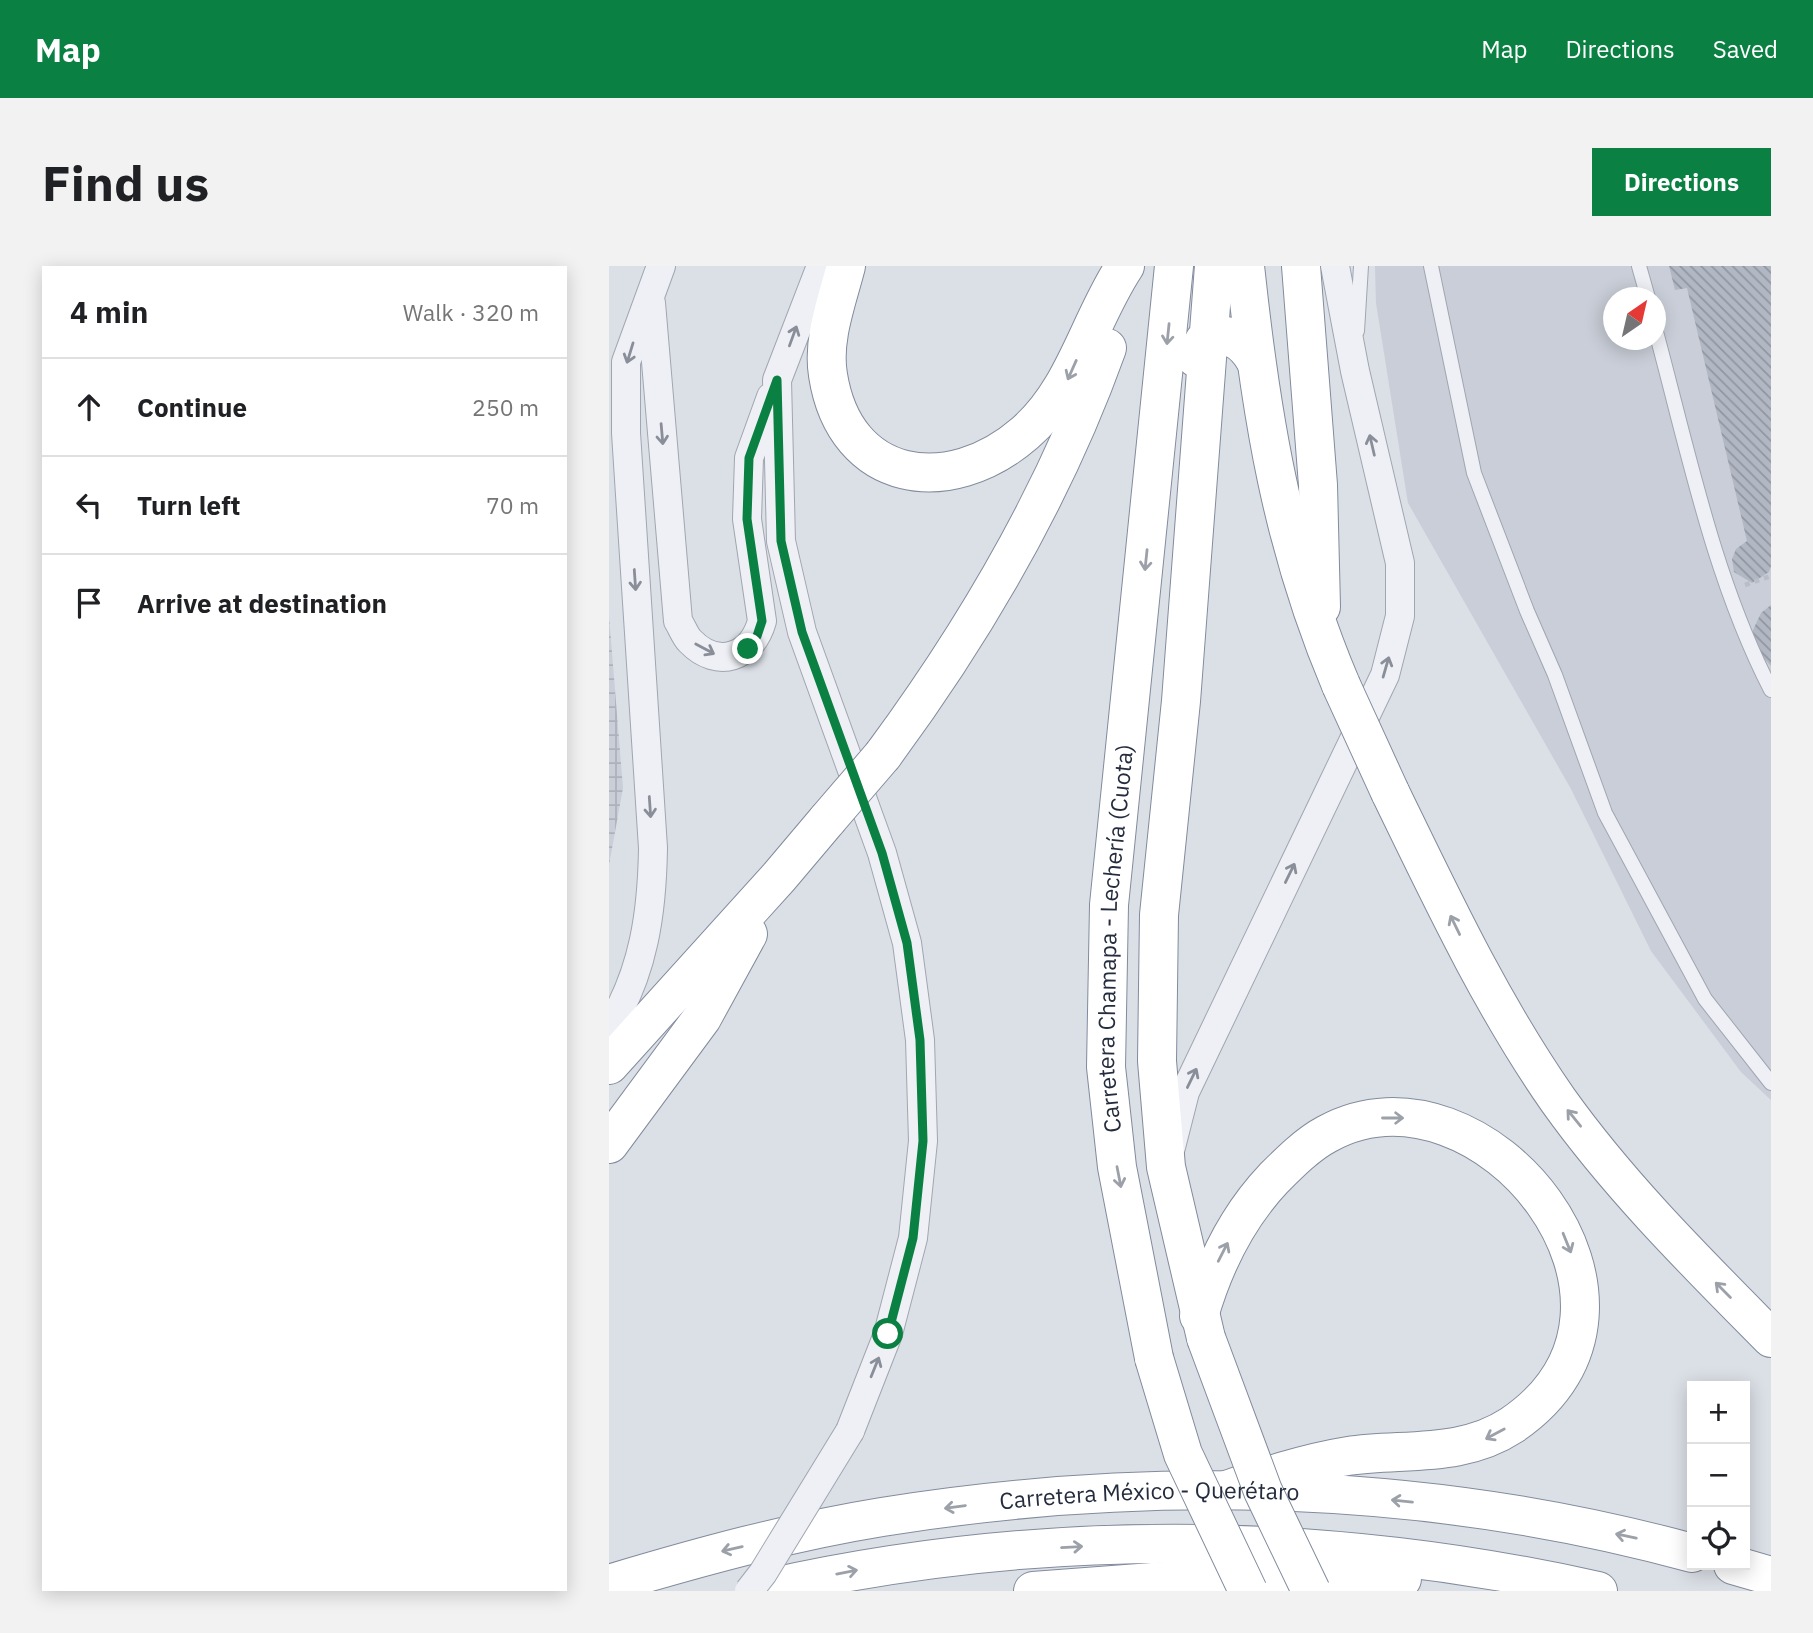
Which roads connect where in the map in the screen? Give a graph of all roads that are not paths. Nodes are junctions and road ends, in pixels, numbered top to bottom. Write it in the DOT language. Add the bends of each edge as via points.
graph roads {
  1 [pos="661,266"];
  2 [pos="821,266"];
  3 [pos="846,266"];
  4 [pos="1125,266"];
  5 [pos="1133,266"];
  6 [pos="1174,266"];
  7 [pos="1214,266"];
  8 [pos="1245,266"];
  9 [pos="1301,266"];
  10 [pos="1335,266"];
  11 [pos="1360,266"];
  12 [pos="1431,266"];
  13 [pos="1639,266"];
  14 [pos="1645,287"];
  15 [pos="650,293"];
  16 [pos="1210,337"];
  17 [pos="1661,350"];
  18 [pos="1255,360"];
  19 [pos="1355,371"];
  20 [pos="777,380"];
  21 [pos="1320,637"];
  22 [pos="1771,690"];
  23 [pos="779,877"];
  24 [pos="609,1028"];
  25 [pos="609,1065"];
  26 [pos="1771,1083"];
  27 [pos="609,1144"];
  28 [pos="1166,1167"];
  29 [pos="1185,1338"];
  30 [pos="1771,1338"];
  31 [pos="1221,1492"];
  32 [pos="1687,1552"];
  33 [pos="1750,1570"];
  34 [pos="1771,1576"];
  35 [pos="1542,1578"];
  36 [pos="609,1584"];
  37 [pos="749,1591"];
  38 [pos="756,1591"];
  39 [pos="1033,1591"];
  40 [pos="1248,1591"];
  41 [pos="1284,1591"];
  42 [pos="1311,1591"];
  43 [pos="1598,1591"];
  1 -- 15 [label="street"];
  20 -- 2 [label="street, one-way"];
  4 -- 3 [label="highway, one-way" via="1067,380 1042,417 1005,448 971,467 935,474 912,472 882,460 856,437 837,407 826,356"];
  5 -- 23 [label="highway, bridge" via="1094,386 1032,521 962,642 883,755"];
  6 -- 29 [label="highway, Carretera Chamapa - Lechería (Cuota), one-way" via="1109,905 1106,1067 1117,1167"];
  7 -- 16 [label="highway"];
  8 -- 18 [label="highway"];
  9 -- 21 [label="highway" via="1321,534"];
  10 -- 19 [label="street"];
  11 -- 19 [label="lane"];
  12 -- 26 [label="lane" via="1474,473 1605,813 1706,999"];
  13 -- 14 [label="lane"];
  15 -- 20 [label="street, one-way" via="678,621 690,641 721,656 748,649 762,621 747,519 749,458"];
  15 -- 24 [label="street, one-way" via="626,362 626,433 653,848 652,904 639,963"];
  16 -- 18 [label="highway" via="1238,340"];
  16 -- 28 [label="highway" via="1159,915 1157,1061"];
  16 -- 29 [label="highway" via="1196,355 1138,915 1133,1014 1146,1149"];
  17 -- 22 [label="lane" via="1720,568 1750,649"];
  18 -- 21 [label="highway" via="1281,511"];
  28 -- 19 [label="street, one-way" via="1185,1092 1385,676 1400,616 1400,563"];
  37 -- 20 [label="street, one-way, bridge" via="850,1430 888,1334 913,1238 923,1141 920,1040 907,943 882,853 802,632 781,541"];
  30 -- 21 [label="highway, one-way, bridge" via="1667,1233 1559,1100 1471,958 1389,792"];
  23 -- 25 [label="highway"];
  23 -- 27 [label="highway" via="702,1018"];
  28 -- 29 [label="highway"];
  29 -- 31 [label="highway, one-way" via="1218,1262 1263,1189 1326,1134 1385,1118 1446,1127 1524,1177 1555,1217 1574,1262 1580,1327 1565,1370 1546,1395 1513,1424 1494,1436 1451,1449 1325,1461"];
  29 -- 40 [label="highway, Carretera Chamapa - Lechería (Cuota), bridge" via="1183,1454"];
  29 -- 41 [label="highway" via="1238,1490"];
  29 -- 42 [label="highway, bridge"];
  32 -- 31 [label="highway, Carretera México - Querétaro, one-way" via="1503,1511 1336,1494"];
  31 -- 36 [label="highway, Carretera México - Querétaro, one-way" via="1122,1490 880,1517 726,1550"];
  33 -- 34 [label="highway"];
  38 -- 35 [label="highway, one-way" via="943,1558 1111,1544 1296,1547"];
  35 -- 39 [label="highway" via="1206,1578"];
  35 -- 43 [label="highway"];
}
